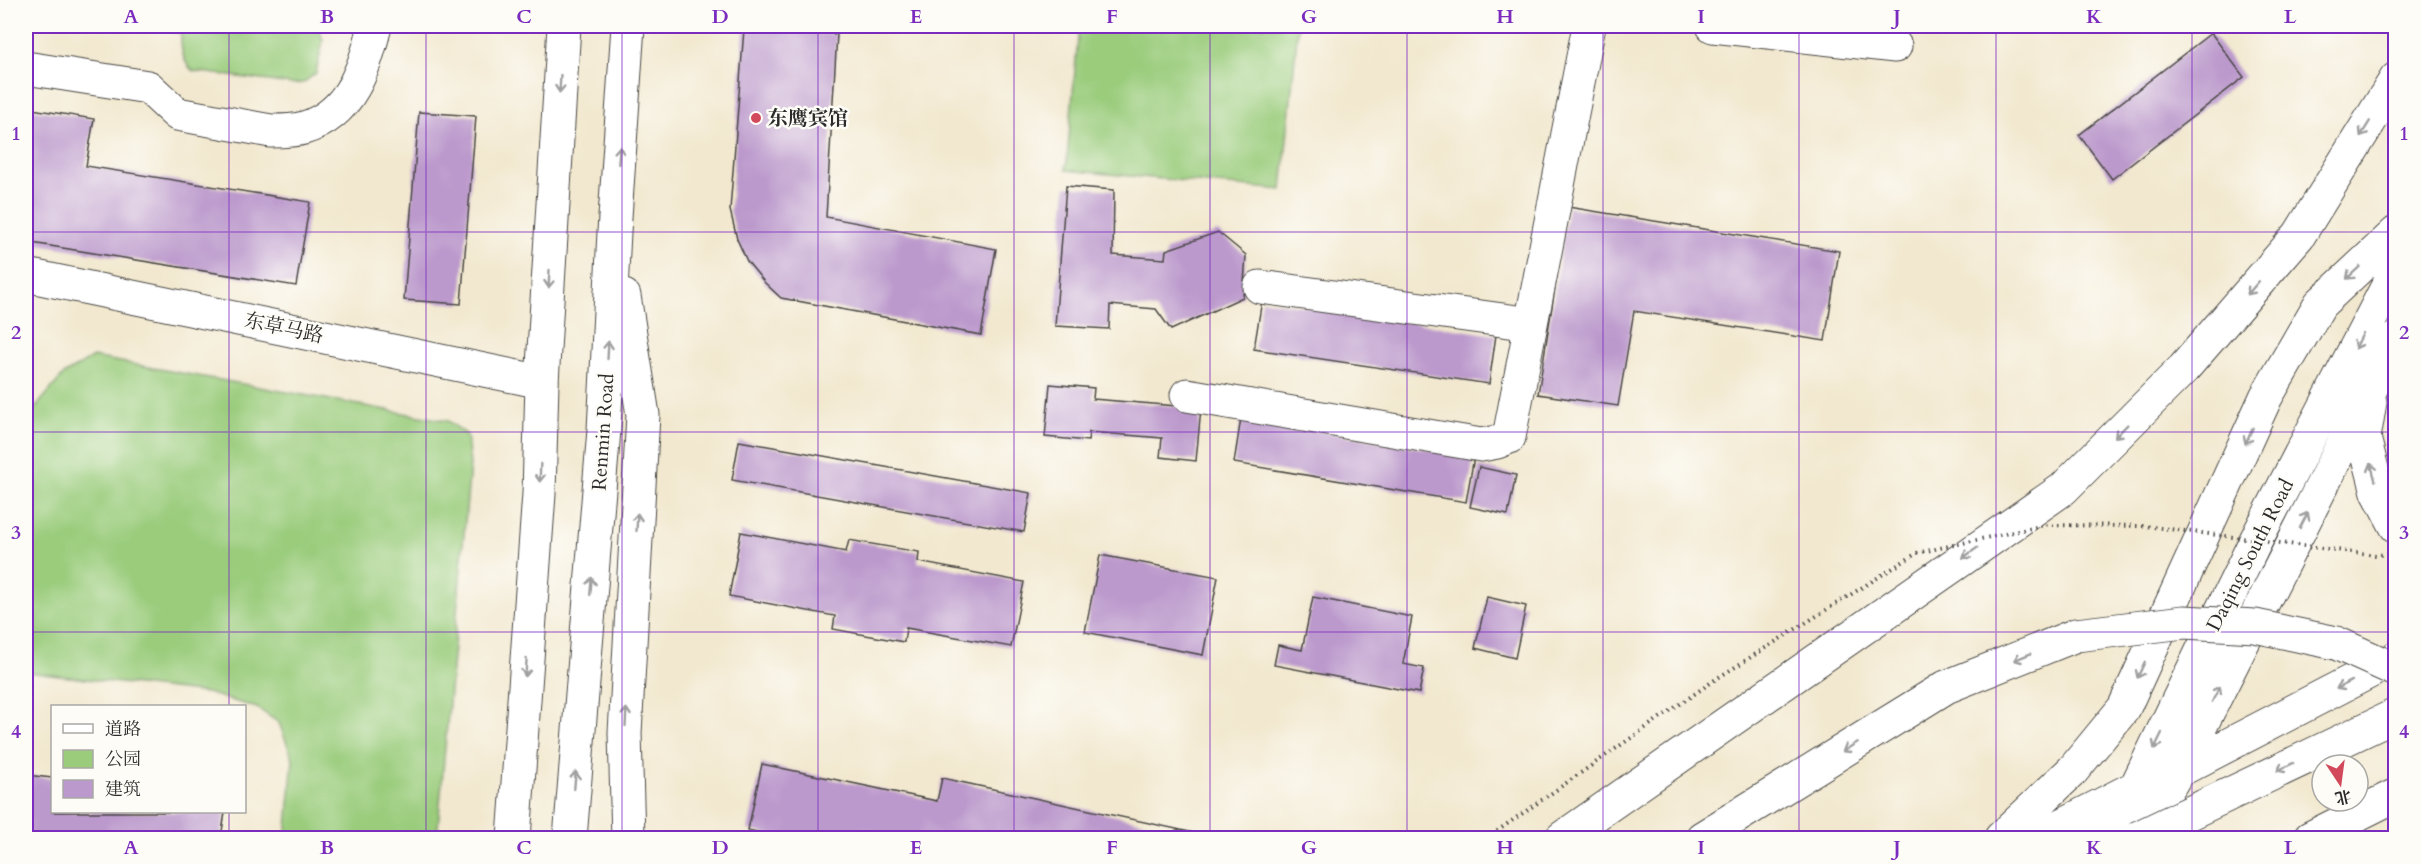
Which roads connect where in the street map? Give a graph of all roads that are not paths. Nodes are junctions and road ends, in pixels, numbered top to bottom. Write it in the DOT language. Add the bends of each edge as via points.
graph roads {
  1 [pos="375,26"];
  2 [pos="564,26"];
  3 [pos="628,26"];
  4 [pos="1589,26"];
  5 [pos="1713,26"];
  6 [pos="1895,46"];
  7 [pos="26,68"];
  8 [pos="2396,79"];
  9 [pos="614,232"];
  10 [pos="2396,233"];
  11 [pos="2396,270"];
  12 [pos="26,275"];
  13 [pos="1260,286"];
  14 [pos="1531,324"];
  15 [pos="2396,339"];
  16 [pos="2374,380"];
  17 [pos="542,382"];
  18 [pos="1187,395"];
  19 [pos="2396,526"];
  20 [pos="2396,658"];
  21 [pos="2396,670"];
  22 [pos="2396,716"];
  23 [pos="2178,771"];
  24 [pos="2136,787"];
  25 [pos="2396,795"];
  26 [pos="514,838"];
  27 [pos="570,838"];
  28 [pos="628,838"];
  29 [pos="1562,838"];
  30 [pos="1702,838"];
  31 [pos="2001,838"];
  32 [pos="2037,838"];
  33 [pos="2102,838"];
  34 [pos="2138,838"];
  35 [pos="2310,838"];
  1 -- 7 [label="main road" via="357,83 344,102 328,116 304,128 271,131 177,114 148,87"];
  2 -- 17 [label="main road, one-way"];
  9 -- 3 [label="main road, Renmin Road, one-way"];
  4 -- 14 [label="main road"];
  5 -- 6 [label="main road"];
  8 -- 29 [label="main road, one-way, bridge" via="2300,235 2184,368 2063,489"];
  27 -- 9 [label="main road, Renmin Road, one-way" via="604,430"];
  28 -- 9 [label="main road, one-way" via="626,733 643,416"];
  10 -- 31 [label="main road, one-way" via="2320,304 2266,397 2124,708 2073,770"];
  11 -- 24 [label="main road, Daqing South Road, one-way" via="2256,540"];
  12 -- 17 [label="main road, 东草马路"];
  13 -- 14 [label="main road"];
  14 -- 18 [label="main road" via="1509,437 1497,442 1480,445"];
  15 -- 16 [label="main road, Daqing South Road"];
  19 -- 16 [label="main road, one-way" via="2378,492 2364,438"];
  23 -- 16 [label="main road, Daqing South Road, one-way"];
  17 -- 26 [label="main road, one-way" via="539,494"];
  20 -- 23 [label="main road, one-way"];
  21 -- 30 [label="main road, one-way, bridge" via="2336,643 2255,626 2184,622 2076,635 1946,687"];
  22 -- 34 [label="main road, one-way, bridge"];
  23 -- 24 [label="main road"];
  23 -- 34 [label="main road, Daqing South Road"];
  24 -- 32 [label="main road"];
  24 -- 33 [label="main road, Daqing South Road"];
  25 -- 35 [label="main road"];
}
